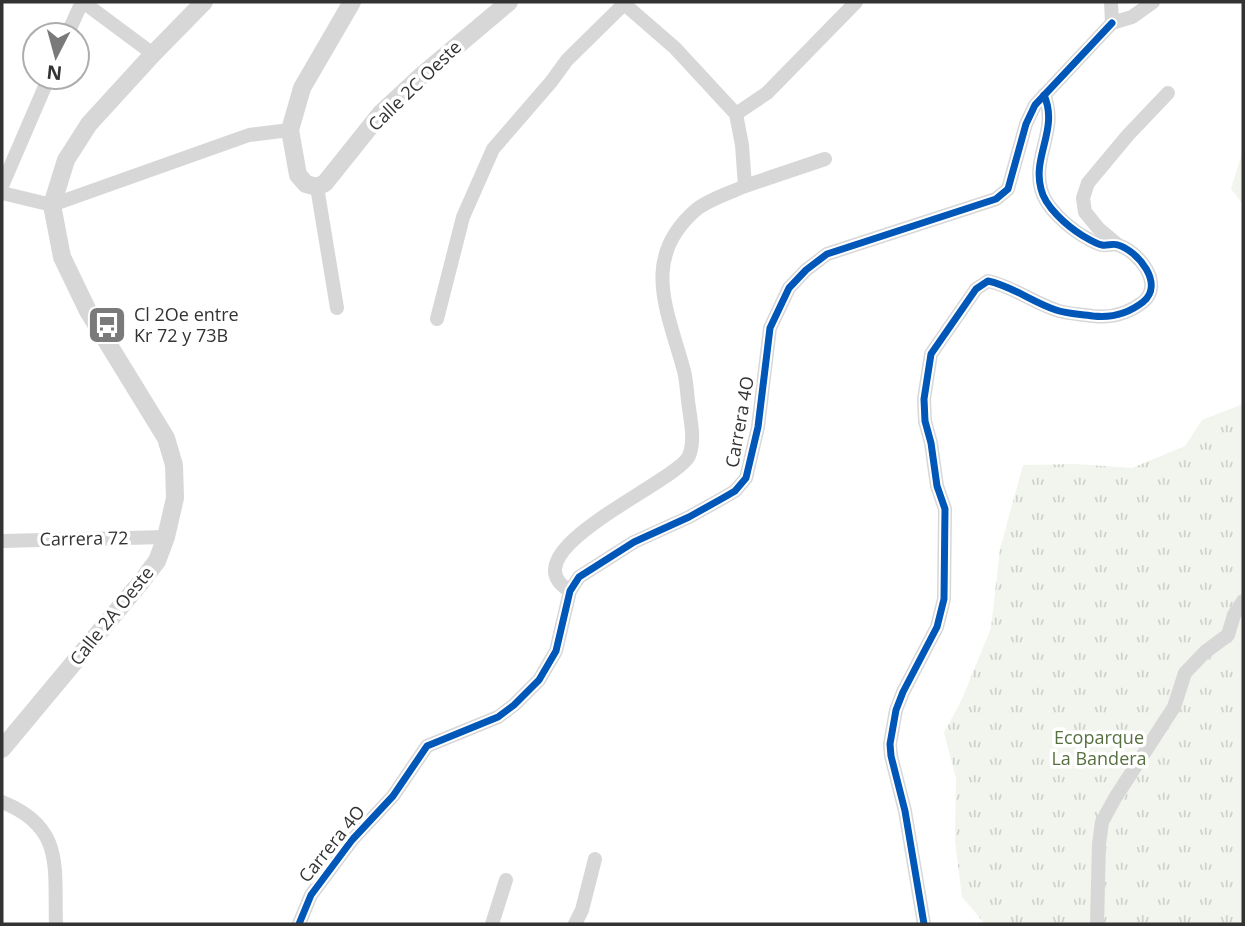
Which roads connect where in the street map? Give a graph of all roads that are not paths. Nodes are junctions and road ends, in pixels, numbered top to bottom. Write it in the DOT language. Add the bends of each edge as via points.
graph roads {
  1 [pos="82,2"];
  2 [pos="204,2"];
  3 [pos="352,2"];
  4 [pos="509,2"];
  5 [pos="624,2"];
  6 [pos="856,2"];
  7 [pos="1111,2"];
  8 [pos="1153,2"];
  9 [pos="73,21"];
  10 [pos="1112,23"];
  11 [pos="153,54"];
  12 [pos="43,91"];
  13 [pos="1168,93"];
  14 [pos="1044,95"];
  15 [pos="736,114"];
  16 [pos="290,130"];
  17 [pos="825,159"];
  18 [pos="2,186"];
  19 [pos="745,186"];
  20 [pos="317,187"];
  21 [pos="2,193"];
  22 [pos="52,205"];
  23 [pos="1118,245"];
  24 [pos="337,307"];
  25 [pos="437,319"];
  26 [pos="166,537"];
  27 [pos="2,541"];
  28 [pos="570,591"];
  29 [pos="1243,601"];
  30 [pos="1236,634"];
  31 [pos="2,748"];
  32 [pos="2,802"];
  33 [pos="595,859"];
  34 [pos="506,880"];
  35 [pos="56,924"];
  36 [pos="299,924"];
  37 [pos="492,924"];
  38 [pos="575,924"];
  39 [pos="924,924"];
  40 [pos="1097,924"];
  1 -- 9 [label="street"];
  1 -- 11 [label="street"];
  2 -- 11 [label="street, Calle 2A Oeste"];
  3 -- 16 [label="street" via="302,88"];
  4 -- 20 [label="street, Calle 2C Oeste" via="382,113"];
  5 -- 15 [label="street" via="675,48"];
  5 -- 25 [label="street" via="567,60 493,149 463,217"];
  6 -- 15 [label="street" via="767,93"];
  7 -- 10 [label="street"];
  8 -- 10 [label="street" via="1132,17"];
  10 -- 14 [label="street, Carrera 4O"];
  11 -- 22 [label="street, Calle 2A Oeste" via="89,124 66,160"];
  12 -- 18 [label="street"];
  13 -- 23 [label="street" via="1088,183 1083,198 1085,212"];
  14 -- 23 [label="street" via="1050,123 1040,167 1041,189 1054,211 1081,234 1102,245"];
  14 -- 28 [label="street, Carrera 4O" via="1026,124 1008,189 996,199 827,254 806,270 789,288 770,328 758,427 746,478 723,498 603,560 579,577"];
  15 -- 19 [label="street"];
  16 -- 20 [label="street" via="298,175"];
  16 -- 22 [label="street" via="249,135"];
  17 -- 19 [label="street"];
  19 -- 28 [label="street" via="699,207 675,233 664,260 662,295 684,374 692,438 689,456 677,470 568,543 554,572 559,584"];
  20 -- 24 [label="street"];
  21 -- 22 [label="street"];
  22 -- 26 [label="street, Calle 2A Oeste" via="62,257 88,311 166,438 174,465 175,498"];
  23 -- 39 [label="street" via="1150,275 1148,298 1131,311 1099,316 1058,311 988,281 976,289 931,354 924,399 937,486 945,509 944,599 937,627 903,692 890,744"];
  26 -- 27 [label="street, Carrera 72"];
  26 -- 31 [label="street, Calle 2A Oeste" via="157,561 141,582"];
  28 -- 36 [label="street, Carrera 4O" via="556,651 539,680 498,717 428,746 311,895"];
  29 -- 30 [label="street" via="1234,615"];
  30 -- 40 [label="street" via="1205,652 1185,673 1174,707 1102,822"];
  32 -- 35 [label="street" via="30,818 50,839"];
  33 -- 38 [label="street"];
  34 -- 37 [label="street"];
}
